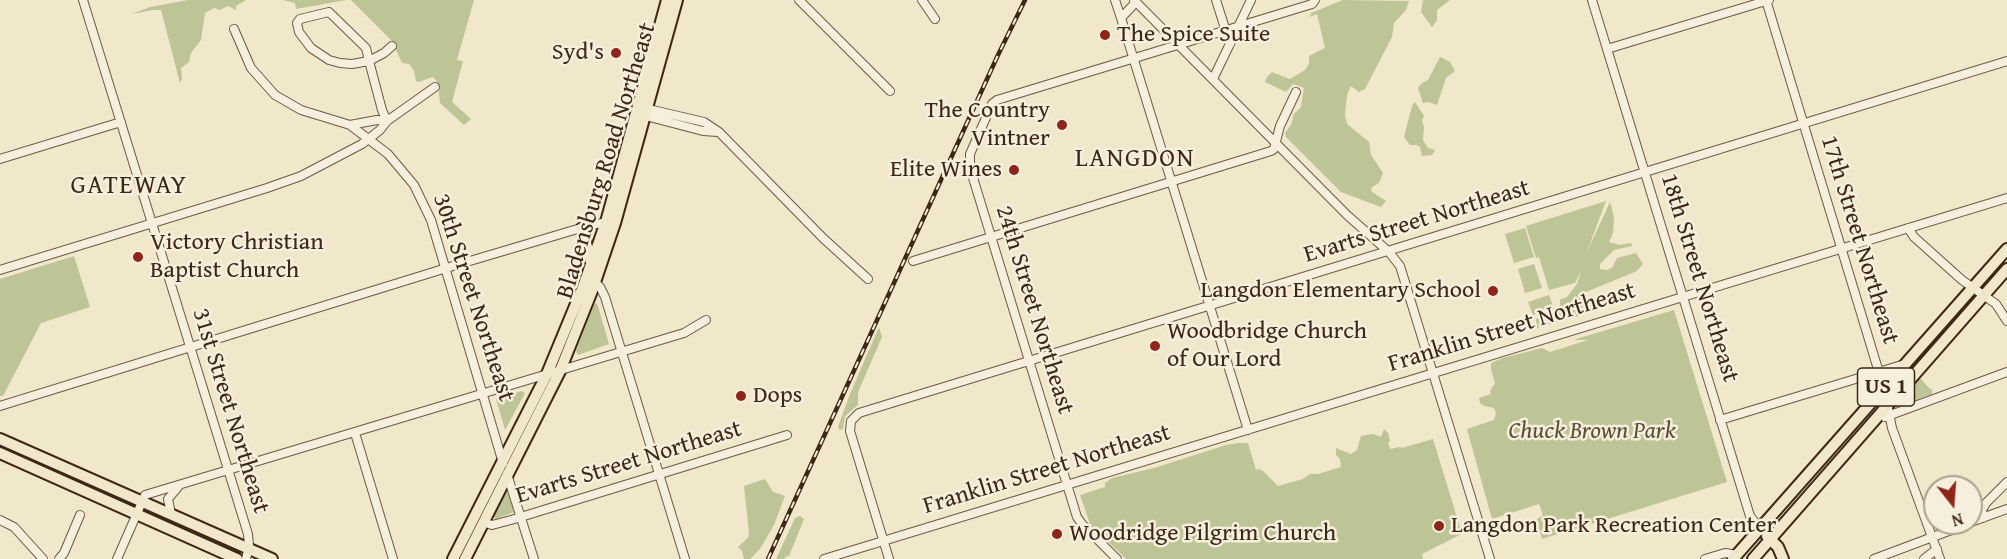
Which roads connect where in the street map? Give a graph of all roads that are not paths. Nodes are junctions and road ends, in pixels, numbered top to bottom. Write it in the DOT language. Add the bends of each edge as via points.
graph roads {
  1 [pos="83,0"];
  2 [pos="667,0"];
  3 [pos="678,0"];
  4 [pos="800,0"];
  5 [pos="921,0"];
  6 [pos="1115,0"];
  7 [pos="1216,0"];
  8 [pos="1251,0"];
  9 [pos="1592,0"];
  10 [pos="1767,0"];
  11 [pos="1135,1"];
  12 [pos="1315,1"];
  13 [pos="668,14"];
  14 [pos="1121,18"];
  15 [pos="935,19"];
  16 [pos="1239,27"];
  17 [pos="234,28"];
  18 [pos="1226,31"];
  19 [pos="1230,44"];
  20 [pos="1179,45"];
  21 [pos="392,46"];
  22 [pos="1607,49"];
  23 [pos="1135,59"];
  24 [pos="369,60"];
  25 [pos="2007,61"];
  26 [pos="1213,79"];
  27 [pos="435,87"];
  28 [pos="890,91"];
  29 [pos="1296,92"];
  30 [pos="641,111"];
  31 [pos="387,121"];
  32 [pos="122,122"];
  33 [pos="1803,123"];
  34 [pos="350,125"];
  35 [pos="369,139"];
  36 [pos="1276,143"];
  37 [pos="0,159"];
  38 [pos="1645,172"];
  39 [pos="1172,182"];
  40 [pos="2006,198"];
  41 [pos="611,222"];
  42 [pos="153,223"];
  43 [pos="582,228"];
  44 [pos="1908,228"];
  45 [pos="991,237"];
  46 [pos="1841,248"];
  47 [pos="2007,249"];
  48 [pos="1389,252"];
  49 [pos="912,261"];
  50 [pos="591,262"];
  51 [pos="446,269"];
  52 [pos="2007,269"];
  53 [pos="0,270"];
  54 [pos="591,279"];
  55 [pos="868,279"];
  56 [pos="1974,288"];
  57 [pos="1984,296"];
  58 [pos="1683,297"];
  59 [pos="1210,305"];
  60 [pos="706,320"];
  61 [pos="2007,321"];
  62 [pos="190,347"];
  63 [pos="622,352"];
  64 [pos="1029,361"];
  65 [pos="1907,364"];
  66 [pos="560,370"];
  67 [pos="1879,372"];
  68 [pos="2007,372"];
  69 [pos="1433,373"];
  70 [pos="547,374"];
  71 [pos="1884,389"];
  72 [pos="484,394"];
  73 [pos="0,406"];
  74 [pos="1888,410"];
  75 [pos="1720,420"];
  76 [pos="1248,430"];
  77 [pos="355,433"];
  78 [pos="787,435"];
  79 [pos="0,439"];
  80 [pos="0,453"];
  81 [pos="502,460"];
  82 [pos="228,471"];
  83 [pos="507,474"];
  84 [pos="659,474"];
  85 [pos="2007,482"];
  86 [pos="1067,485"];
  87 [pos="178,487"];
  88 [pos="142,502"];
  89 [pos="1983,508"];
  90 [pos="2007,509"];
  91 [pos="137,514"];
  92 [pos="171,514"];
  93 [pos="80,515"];
  94 [pos="521,517"];
  95 [pos="1983,518"];
  96 [pos="0,520"];
  97 [pos="483,522"];
  98 [pos="1761,530"];
  99 [pos="1937,535"];
  100 [pos="1932,537"];
  101 [pos="1770,539"];
  102 [pos="884,541"];
  103 [pos="1937,549"];
  104 [pos="247,554"];
  105 [pos="1735,557"];
  106 [pos="43,559"];
  107 [pos="59,559"];
  108 [pos="117,559"];
  109 [pos="237,559"];
  110 [pos="272,559"];
  111 [pos="393,559"];
  112 [pos="453,559"];
  113 [pos="465,559"];
  114 [pos="534,559"];
  115 [pos="685,559"];
  116 [pos="824,559"];
  117 [pos="889,559"];
  118 [pos="1117,559"];
  119 [pos="1490,559"];
  120 [pos="1705,559"];
  121 [pos="1753,559"];
  122 [pos="1783,559"];
  123 [pos="1874,559"];
  124 [pos="1924,559"];
  125 [pos="1940,559"];
  1 -- 32 [label="street, 31st Street Northeast"];
  2 -- 13 [label="main road, Bladensburg Road Northeast"];
  3 -- 13 [label="main road, Bladensburg Road Northeast"];
  4 -- 28 [label="street"];
  5 -- 15 [label="street"];
  6 -- 14 [label="street"];
  7 -- 18 [label="street"];
  8 -- 16 [label="street"];
  9 -- 22 [label="street, 18th Street Northeast"];
  10 -- 22 [label="street"];
  10 -- 33 [label="street, 17th Street Northeast"];
  11 -- 14 [label="street"];
  11 -- 20 [label="street"];
  12 -- 16 [label="street"];
  13 -- 30 [label="main road, Bladensburg Road Northeast"];
  14 -- 23 [label="street"];
  16 -- 18 [label="street"];
  16 -- 19 [label="street"];
  17 -- 34 [label="street, 30th Street Northeast" via="251,68 275,94 310,114"];
  18 -- 19 [label="street"];
  18 -- 20 [label="street"];
  19 -- 26 [label="street"];
  20 -- 23 [label="street"];
  20 -- 26 [label="street"];
  21 -- 24 [label="street"];
  22 -- 38 [label="street, 18th Street Northeast"];
  23 -- 39 [label="street"];
  23 -- 45 [label="street, 24th Street Northeast" via="992,104 969,161"];
  24 -- 24 [label="street" via="340,63 320,55 304,40 296,26 298,21 329,12 366,48"];
  24 -- 31 [label="street"];
  25 -- 33 [label="street, Evarts Street Northeast"];
  26 -- 36 [label="street"];
  27 -- 31 [label="street"];
  29 -- 36 [label="street"];
  30 -- 41 [label="main road, Bladensburg Road Northeast"];
  30 -- 55 [label="street" via="703,131 719,132"];
  31 -- 34 [label="street"];
  31 -- 35 [label="street"];
  32 -- 37 [label="street"];
  32 -- 42 [label="street, 31st Street Northeast"];
  33 -- 38 [label="street, Evarts Street Northeast"];
  33 -- 46 [label="street, 17th Street Northeast"];
  34 -- 35 [label="street, 30th Street Northeast"];
  35 -- 42 [label="street" via="325,164 267,189"];
  35 -- 51 [label="street, 30th Street Northeast" via="396,162 419,192"];
  36 -- 39 [label="street" via="1270,151"];
  36 -- 48 [label="street"];
  38 -- 48 [label="street, Evarts Street Northeast"];
  38 -- 58 [label="street, 18th Street Northeast"];
  39 -- 45 [label="street"];
  39 -- 59 [label="street"];
  40 -- 44 [label="street, Franklin Street Northeast"];
  41 -- 43 [label="street"];
  41 -- 50 [label="main road, Bladensburg Road Northeast"];
  41 -- 54 [label="main road, Bladensburg Road Northeast"];
  42 -- 53 [label="street"];
  42 -- 62 [label="street, 31st Street Northeast"];
  43 -- 50 [label="main road"];
  43 -- 51 [label="street"];
  44 -- 46 [label="street, Franklin Street Northeast"];
  44 -- 56 [label="street"];
  45 -- 49 [label="street"];
  45 -- 64 [label="street, 24th Street Northeast"];
  46 -- 58 [label="street, Franklin Street Northeast"];
  46 -- 67 [label="street, 17th Street Northeast"];
  47 -- 56 [label="main road, US 1"];
  48 -- 59 [label="street, Evarts Street Northeast"];
  48 -- 69 [label="street" via="1400,266"];
  50 -- 54 [label="main road, Bladensburg Road Northeast"];
  51 -- 62 [label="street"];
  51 -- 72 [label="street, 30th Street Northeast"];
  52 -- 57 [label="main road, US 1"];
  54 -- 63 [label="street" via="604,294"];
  54 -- 66 [label="main road, Bladensburg Road Northeast"];
  54 -- 70 [label="main road, Bladensburg Road Northeast"];
  56 -- 57 [label="street"];
  56 -- 65 [label="main road, US 1"];
  57 -- 61 [label="street"];
  57 -- 74 [label="main road, US 1"];
  58 -- 69 [label="street, Franklin Street Northeast"];
  58 -- 75 [label="street, 18th Street Northeast"];
  59 -- 64 [label="street, Evarts Street Northeast"];
  59 -- 76 [label="street"];
  60 -- 63 [label="street" via="684,333"];
  62 -- 73 [label="street"];
  62 -- 82 [label="street, 31st Street Northeast"];
  63 -- 66 [label="street"];
  63 -- 84 [label="street"];
  64 -- 86 [label="street, 24th Street Northeast"];
  64 -- 102 [label="street, Evarts Street Northeast" via="853,418 850,431"];
  65 -- 67 [label="street"];
  65 -- 71 [label="main road, US 1"];
  66 -- 70 [label="street"];
  66 -- 83 [label="main road, Bladensburg Road Northeast"];
  67 -- 71 [label="street, 17th Street Northeast"];
  67 -- 75 [label="street"];
  68 -- 74 [label="street"];
  69 -- 76 [label="street, Franklin Street Northeast"];
  69 -- 119 [label="street"];
  70 -- 72 [label="street"];
  70 -- 81 [label="main road, Bladensburg Road Northeast"];
  71 -- 74 [label="street, 17th Street Northeast"];
  71 -- 98 [label="main road, US 1"];
  72 -- 77 [label="street"];
  72 -- 81 [label="street, 30th Street Northeast"];
  74 -- 100 [label="street, 17th Street Northeast"];
  74 -- 101 [label="main road, US 1" via="1869,426"];
  75 -- 98 [label="street, 18th Street Northeast" via="1750,516"];
  76 -- 86 [label="street, Franklin Street Northeast"];
  77 -- 82 [label="street"];
  77 -- 111 [label="street"];
  78 -- 84 [label="street, Evarts Street Northeast"];
  79 -- 88 [label="main road"];
  80 -- 91 [label="main road"];
  81 -- 83 [label="street, 30th Street Northeast"];
  81 -- 112 [label="main road, Bladensburg Road Northeast"];
  82 -- 87 [label="street"];
  82 -- 104 [label="street, 31st Street Northeast" via="248,534"];
  83 -- 94 [label="street, 30th Street Northeast"];
  83 -- 97 [label="main road, Bladensburg Road Northeast"];
  84 -- 94 [label="street, Evarts Street Northeast"];
  84 -- 115 [label="street"];
  85 -- 89 [label="street"];
  86 -- 102 [label="street, Franklin Street Northeast"];
  86 -- 118 [label="street, 24th Street Northeast" via="1078,520"];
  87 -- 88 [label="street" via="145,495"];
  87 -- 92 [label="street" via="168,500"];
  88 -- 91 [label="street"];
  88 -- 92 [label="main road"];
  90 -- 95 [label="street"];
  91 -- 108 [label="street"];
  91 -- 109 [label="main road"];
  92 -- 104 [label="main road"];
  93 -- 107 [label="street"];
  94 -- 97 [label="street, Evarts Street Northeast" via="492,525"];
  94 -- 114 [label="street, 30th Street Northeast"];
  96 -- 106 [label="street" via="14,527"];
  97 -- 113 [label="main road, Bladensburg Road Northeast"];
  98 -- 101 [label="main road, 18th Street Northeast"];
  98 -- 105 [label="main road, US 1"];
  99 -- 100 [label="street"];
  100 -- 103 [label="street, 17th Street Northeast"];
  100 -- 123 [label="street"];
  101 -- 121 [label="main road, US 1"];
  101 -- 122 [label="main road, 18th Street Northeast"];
  102 -- 116 [label="street, Franklin Street Northeast"];
  102 -- 117 [label="street"];
  103 -- 124 [label="street"];
  103 -- 125 [label="street, 17th Street Northeast"];
  104 -- 110 [label="main road"];
  105 -- 120 [label="street" via="1725,553"];
}
